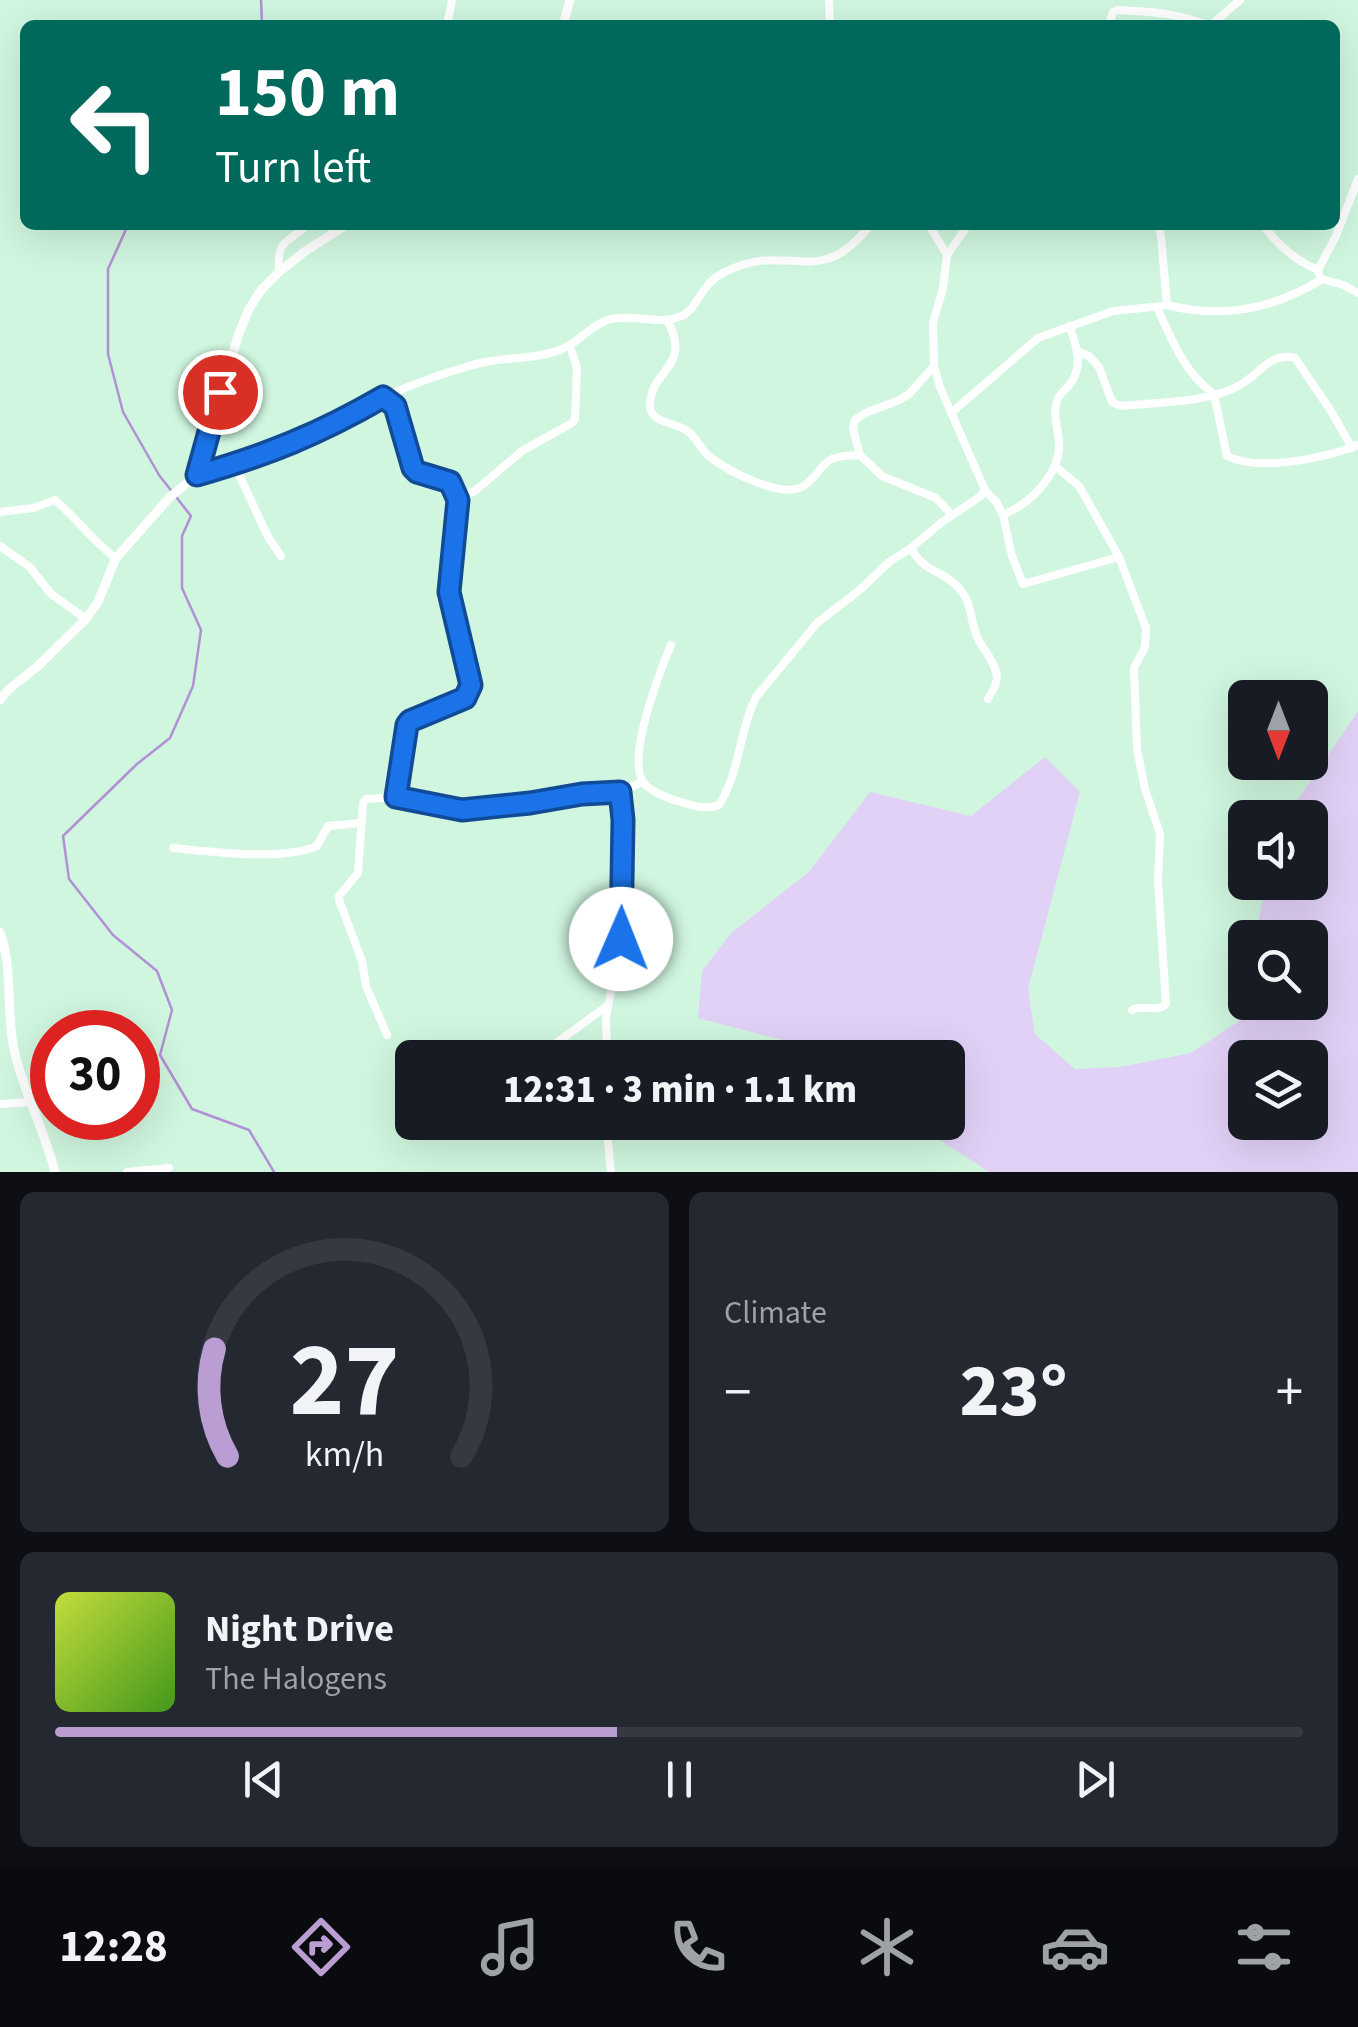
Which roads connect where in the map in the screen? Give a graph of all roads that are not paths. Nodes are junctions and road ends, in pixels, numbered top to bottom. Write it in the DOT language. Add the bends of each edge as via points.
graph roads {
  1 [pos="1164,0"];
  2 [pos="1240,0"];
  3 [pos="1160,11"];
  4 [pos="1111,20"];
  5 [pos="1195,20"];
  6 [pos="1215,20"];
  7 [pos="1358,179"];
  8 [pos="1340,226"];
  9 [pos="301,230"];
  10 [pos="338,230"];
  11 [pos="866,230"];
  12 [pos="932,230"];
  13 [pos="964,230"];
  14 [pos="1159,230"];
  15 [pos="1268,230"];
  16 [pos="1338,230"];
  17 [pos="947,255"];
  18 [pos="278,272"];
  19 [pos="1320,275"];
  20 [pos="1358,293"];
  21 [pos="1162,306"];
  22 [pos="667,320"];
  23 [pos="1068,326"];
  24 [pos="570,346"];
  25 [pos="1077,351"];
  26 [pos="934,366"];
  27 [pos="1214,394"];
  28 [pos="383,397"];
  29 [pos="951,413"];
  30 [pos="1355,447"];
  31 [pos="860,455"];
  32 [pos="234,464"];
  33 [pos="1055,466"];
  34 [pos="197,475"];
  35 [pos="984,490"];
  36 [pos="458,500"];
  37 [pos="0,512"];
  38 [pos="952,515"];
  39 [pos="1004,515"];
  40 [pos="0,546"];
  41 [pos="911,548"];
  42 [pos="281,556"];
  43 [pos="116,558"];
  44 [pos="1119,558"];
  45 [pos="86,619"];
  46 [pos="671,645"];
  47 [pos="988,699"];
  48 [pos="0,700"];
  49 [pos="642,782"];
  50 [pos="620,792"];
  51 [pos="396,797"];
  52 [pos="361,824"];
  53 [pos="173,848"];
  54 [pos="0,932"];
  55 [pos="607,1006"];
  56 [pos="1132,1010"];
  57 [pos="387,1035"];
  58 [pos="560,1040"];
  59 [pos="607,1040"];
  60 [pos="30,1099"];
  61 [pos="30,1102"];
  62 [pos="0,1104"];
  63 [pos="46,1140"];
  64 [pos="608,1140"];
  65 [pos="169,1168"];
  66 [pos="55,1172"];
  67 [pos="127,1172"];
  68 [pos="612,1172"];
  1 -- 3 [label="street"];
  2 -- 6 [label="street"];
  3 -- 4 [label="street" via="1115,10"];
  3 -- 5 [label="street"];
  7 -- 8 [label="street"];
  9 -- 18 [label="street" via="281,245"];
  10 -- 18 [label="street"];
  11 -- 22 [label="street" via="831,258 732,268 685,314"];
  12 -- 17 [label="street"];
  13 -- 17 [label="street"];
  14 -- 21 [label="street"];
  15 -- 19 [label="street"];
  16 -- 19 [label="street"];
  17 -- 26 [label="street" via="933,323"];
  18 -- 34 [label="street" via="249,309"];
  19 -- 20 [label="street"];
  19 -- 21 [label="street" via="1300,293 1254,308"];
  21 -- 23 [label="street"];
  21 -- 27 [label="street" via="1190,371"];
  22 -- 24 [label="street" via="608,320"];
  22 -- 31 [label="street" via="676,352 650,410 690,432 709,457 785,490 806,485 833,458"];
  23 -- 25 [label="street"];
  23 -- 29 [label="street" via="1038,338"];
  24 -- 28 [label="street" via="483,362"];
  24 -- 36 [label="street" via="575,419"];
  25 -- 27 [label="street" via="1095,361 1116,405"];
  25 -- 33 [label="street" via="1076,375 1056,400"];
  26 -- 29 [label="street"];
  26 -- 31 [label="street" via="909,394 855,420"];
  27 -- 30 [label="street" via="1226,451 1234,460 1290,462"];
  27 -- 30 [label="street" via="1289,355"];
  28 -- 32 [label="street" via="307,438"];
  28 -- 36 [label="street" via="395,406 413,468 450,482"];
  29 -- 35 [label="street"];
  31 -- 38 [label="street" via="882,476 936,498"];
  32 -- 34 [label="street"];
  32 -- 42 [label="street"];
  33 -- 39 [label="street" via="1022,506"];
  33 -- 44 [label="street" via="1079,486"];
  34 -- 43 [label="street"];
  35 -- 38 [label="street"];
  35 -- 39 [label="street"];
  36 -- 51 [label="street" via="449,592 471,685 465,698 407,725"];
  37 -- 43 [label="street" via="55,500"];
  38 -- 41 [label="street"];
  39 -- 44 [label="street" via="1023,584"];
  40 -- 45 [label="street"];
  41 -- 47 [label="street" via="969,603 996,673"];
  41 -- 49 [label="street" via="818,624 756,696 719,805 668,798"];
  43 -- 45 [label="street"];
  44 -- 56 [label="street" via="1146,628 1134,668 1137,748 1159,830 1166,1004"];
  45 -- 48 [label="street"];
  46 -- 49 [label="street" via="644,726"];
  49 -- 50 [label="street"];
  50 -- 51 [label="street" via="462,810"];
  50 -- 55 [label="street" via="621,939"];
  51 -- 52 [label="street" via="366,799"];
  52 -- 53 [label="street" via="328,826 317,846 287,852"];
  52 -- 57 [label="street" via="358,873 339,900"];
  54 -- 60 [label="street" via="15,1054"];
  55 -- 58 [label="street"];
  55 -- 59 [label="street"];
  61 -- 62 [label="street"];
  63 -- 66 [label="street"];
  64 -- 68 [label="street"];
  65 -- 67 [label="street"];
}
